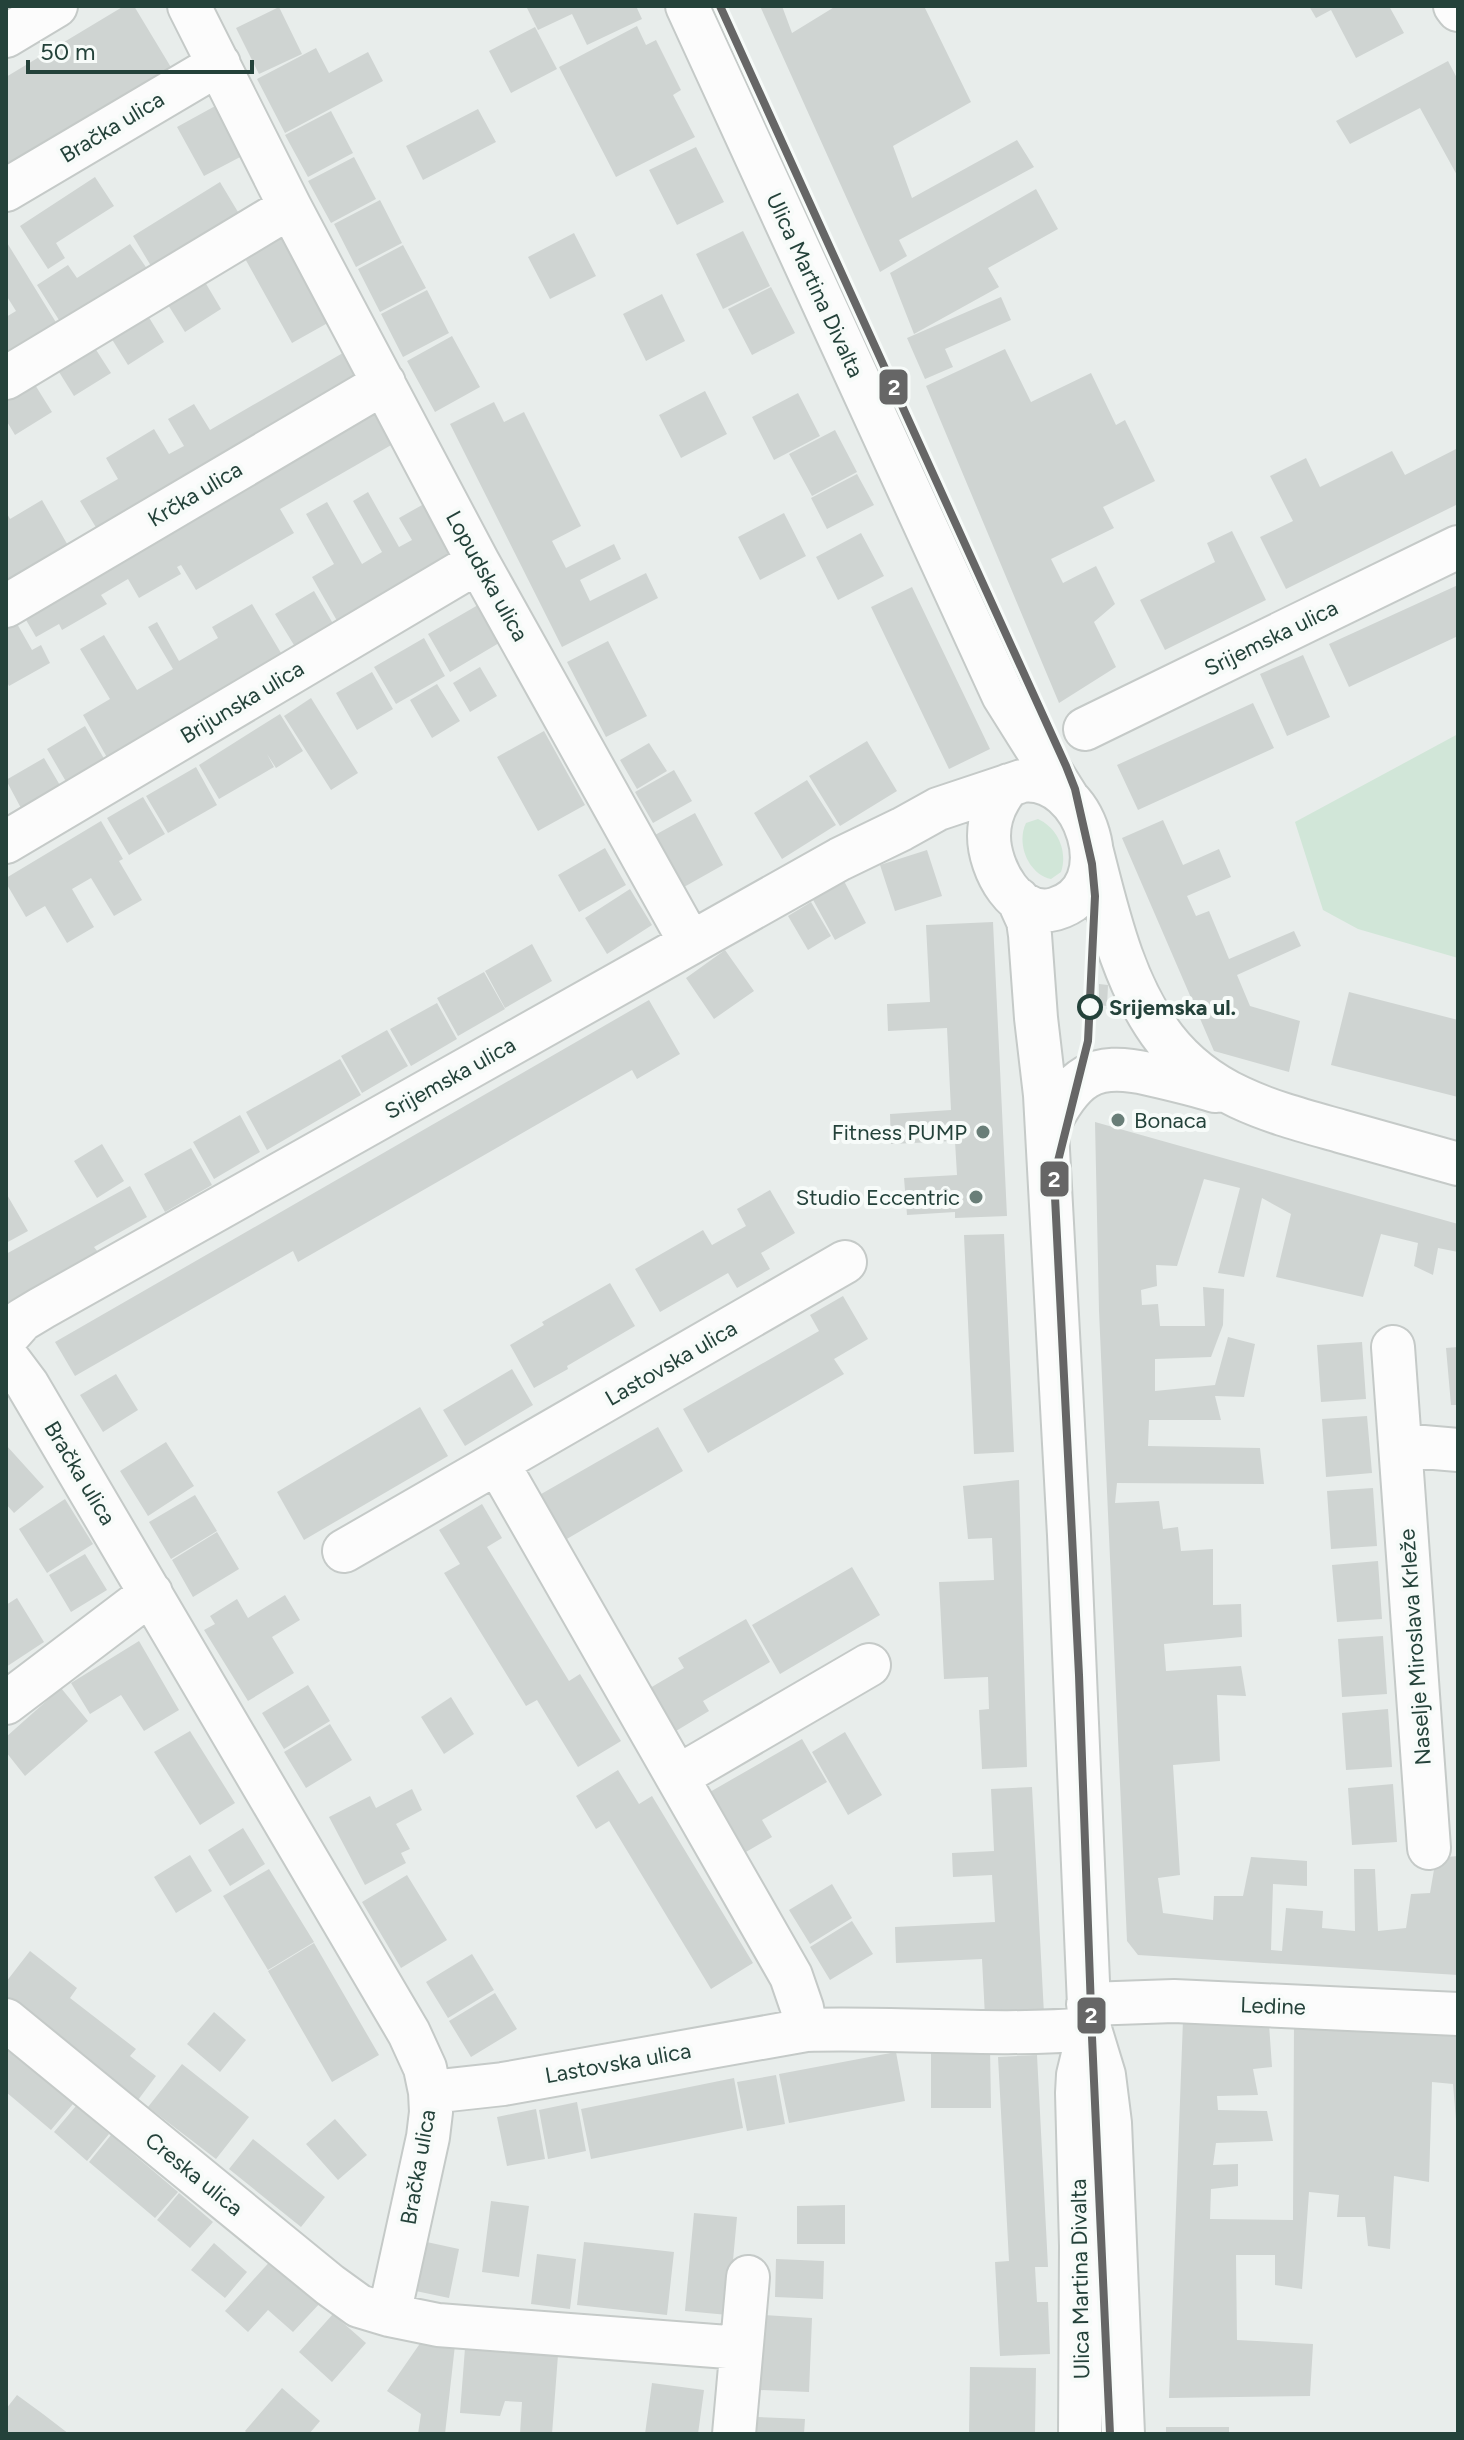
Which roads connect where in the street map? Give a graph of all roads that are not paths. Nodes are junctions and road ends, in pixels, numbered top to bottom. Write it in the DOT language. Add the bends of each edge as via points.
graph roads {
  1 [pos="56,6"];
  2 [pos="189,6"];
  3 [pos="687,6"];
  4 [pos="6,36"];
  5 [pos="219,64"];
  6 [pos="6,190"];
  7 [pos="290,207"];
  8 [pos="6,378"];
  9 [pos="384,383"];
  10 [pos="1458,547"];
  11 [pos="478,562"];
  12 [pos="6,606"];
  13 [pos="1011,708"];
  14 [pos="1085,729"];
  15 [pos="1009,785"];
  16 [pos="1066,795"];
  17 [pos="902,829"];
  18 [pos="6,842"];
  19 [pos="1091,849"];
  20 [pos="990,851"];
  21 [pos="1050,906"];
  22 [pos="690,942"];
  23 [pos="1127,971"];
  24 [pos="1239,1099"];
  25 [pos="1046,1111"];
  26 [pos="1458,1164"];
  27 [pos="845,1262"];
  28 [pos="7,1339"];
  29 [pos="1393,1347"];
  30 [pos="1400,1445"];
  31 [pos="1458,1450"];
  32 [pos="498,1464"];
  33 [pos="344,1551"];
  34 [pos="151,1593"];
  35 [pos="869,1665"];
  36 [pos="6,1703"];
  37 [pos="677,1777"];
  38 [pos="1429,1848"];
  39 [pos="1458,2014"];
  40 [pos="1089,2016"];
  41 [pos="6,2020"];
  42 [pos="806,2030"];
  43 [pos="430,2092"];
  44 [pos="748,2277"];
  45 [pos="389,2315"];
  46 [pos="741,2348"];
  47 [pos="734,2434"];
  48 [pos="1080,2434"];
  49 [pos="1123,2434"];
  1 -- 4 [label="street"];
  2 -- 5 [label="street, Lopudska ulica"];
  3 -- 13 [label="street, Ulica Martina Divalta"];
  5 -- 6 [label="street, Bračka ulica"];
  5 -- 7 [label="street, Lopudska ulica"];
  7 -- 8 [label="street"];
  7 -- 9 [label="street, Lopudska ulica"];
  9 -- 11 [label="street, Lopudska ulica"];
  9 -- 12 [label="street, Krčka ulica"];
  10 -- 14 [label="street, Srijemska ulica"];
  11 -- 18 [label="street, Brijunska ulica"];
  11 -- 22 [label="street, Lopudska ulica"];
  13 -- 14 [label="street, Srijemska ulica" via="1050,731"];
  13 -- 15 [label="street, Ulica Martina Divalta"];
  13 -- 16 [label="street, Ulica Martina Divalta"];
  14 -- 16 [label="street" via="1066,766"];
  15 -- 16 [label="street" via="1033,780"];
  15 -- 17 [label="street, Srijemska ulica" via="938,809"];
  15 -- 20 [label="street" via="991,819"];
  16 -- 19 [label="street" via="1084,823"];
  17 -- 20 [label="street, Srijemska ulica" via="960,827 976,834"];
  17 -- 22 [label="street, Srijemska ulica"];
  19 -- 21 [label="street" via="1088,882 1077,897"];
  19 -- 23 [label="street"];
  20 -- 21 [label="street" via="1003,882"];
  21 -- 23 [label="street" via="1072,917"];
  21 -- 25 [label="street, Ulica Martina Divalta" via="1059,934 1057,1022"];
  22 -- 28 [label="street, Srijemska ulica" via="42,1308 22,1320"];
  23 -- 24 [label="street" via="1174,1050"];
  24 -- 25 [label="street" via="1119,1068 1090,1074 1056,1109"];
  24 -- 26 [label="street"];
  25 -- 40 [label="street, Ulica Martina Divalta"];
  27 -- 32 [label="street, Lastovska ulica"];
  28 -- 34 [label="street, Bračka ulica" via="27,1384"];
  29 -- 30 [label="street, Naselje Miroslava Krleže"];
  30 -- 31 [label="street"];
  30 -- 38 [label="street, Naselje Miroslava Krleže"];
  32 -- 33 [label="street, Lastovska ulica"];
  32 -- 37 [label="street"];
  34 -- 36 [label="street"];
  34 -- 43 [label="street, Bračka ulica" via="409,2033"];
  35 -- 37 [label="street"];
  37 -- 42 [label="street" via="791,1976"];
  39 -- 40 [label="street, Ledine" via="1174,2001"];
  40 -- 42 [label="street, Lastovska ulica" via="1030,2033"];
  40 -- 48 [label="street, Ulica Martina Divalta" via="1077,2093"];
  40 -- 49 [label="street, Ulica Martina Divalta" via="1110,2123"];
  41 -- 45 [label="street, Creska ulica" via="330,2285 359,2306"];
  42 -- 43 [label="street, Lastovska ulica"];
  43 -- 45 [label="street, Bračka ulica" via="428,2137"];
  44 -- 46 [label="street"];
  45 -- 46 [label="street" via="438,2325"];
  46 -- 47 [label="street"];
}
